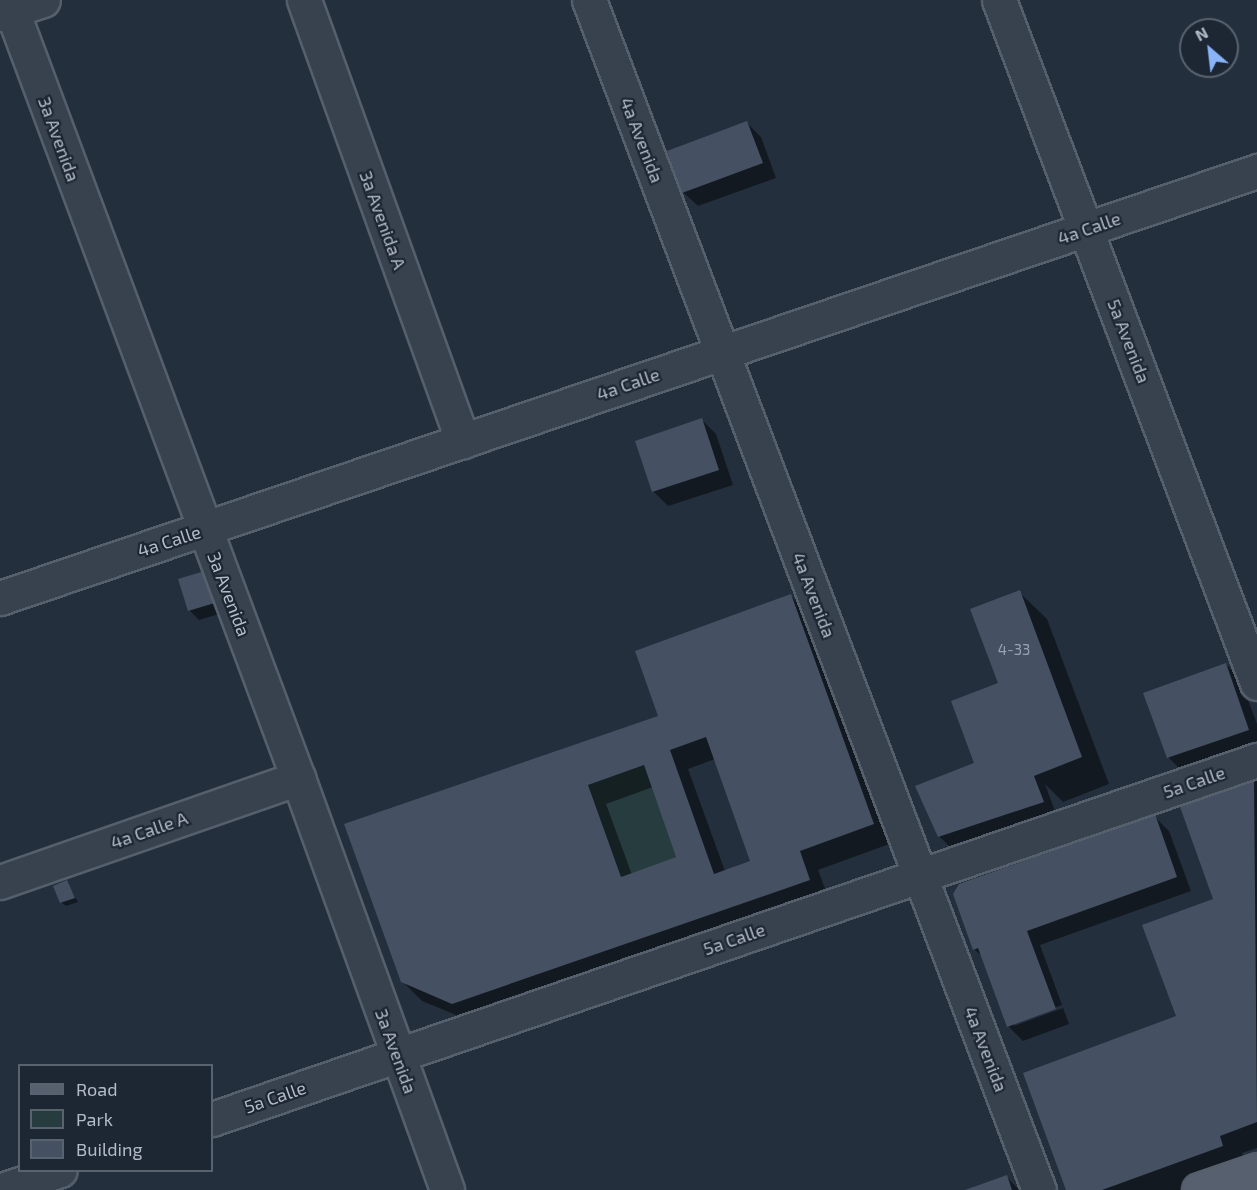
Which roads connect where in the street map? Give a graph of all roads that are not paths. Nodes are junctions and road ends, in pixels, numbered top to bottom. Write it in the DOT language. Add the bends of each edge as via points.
graph roads {
  1 [pos="43,0"];
  2 [pos="304,0"];
  3 [pos="589,0"];
  4 [pos="999,0"];
  5 [pos="6,8"];
  6 [pos="1257,171"];
  7 [pos="1086,229"];
  8 [pos="721,352"];
  9 [pos="463,441"];
  10 [pos="205,530"];
  11 [pos="0,598"];
  12 [pos="1257,683"];
  13 [pos="1257,760"];
  14 [pos="298,778"];
  15 [pos="921,875"];
  16 [pos="0,882"];
  17 [pos="398,1055"];
  18 [pos="213,1119"];
  19 [pos="1257,1170"];
  20 [pos="54,1172"];
  21 [pos="2,1190"];
  22 [pos="447,1190"];
  23 [pos="1038,1190"];
  24 [pos="1199,1190"];
  1 -- 5 [label="street"];
  2 -- 9 [label="street, 3a Avenida A"];
  3 -- 8 [label="street, 4a Avenida"];
  4 -- 7 [label="street, 5a Avenida"];
  5 -- 10 [label="street, 3a Avenida"];
  6 -- 7 [label="street, 4a Calle"];
  7 -- 8 [label="street, 4a Calle"];
  7 -- 12 [label="street, 5a Avenida"];
  8 -- 9 [label="street, 4a Calle"];
  8 -- 15 [label="street, 4a Avenida"];
  9 -- 10 [label="street, 4a Calle"];
  10 -- 11 [label="street, 4a Calle"];
  10 -- 14 [label="street, 3a Avenida"];
  13 -- 15 [label="street, 5a Calle"];
  14 -- 16 [label="street, 4a Calle A"];
  14 -- 17 [label="street, 3a Avenida"];
  15 -- 17 [label="street, 5a Calle"];
  15 -- 23 [label="street, 4a Avenida"];
  17 -- 18 [label="street, 5a Calle"];
  17 -- 22 [label="street, 3a Avenida"];
  19 -- 24 [label="main road"];
  20 -- 21 [label="street"];
}
